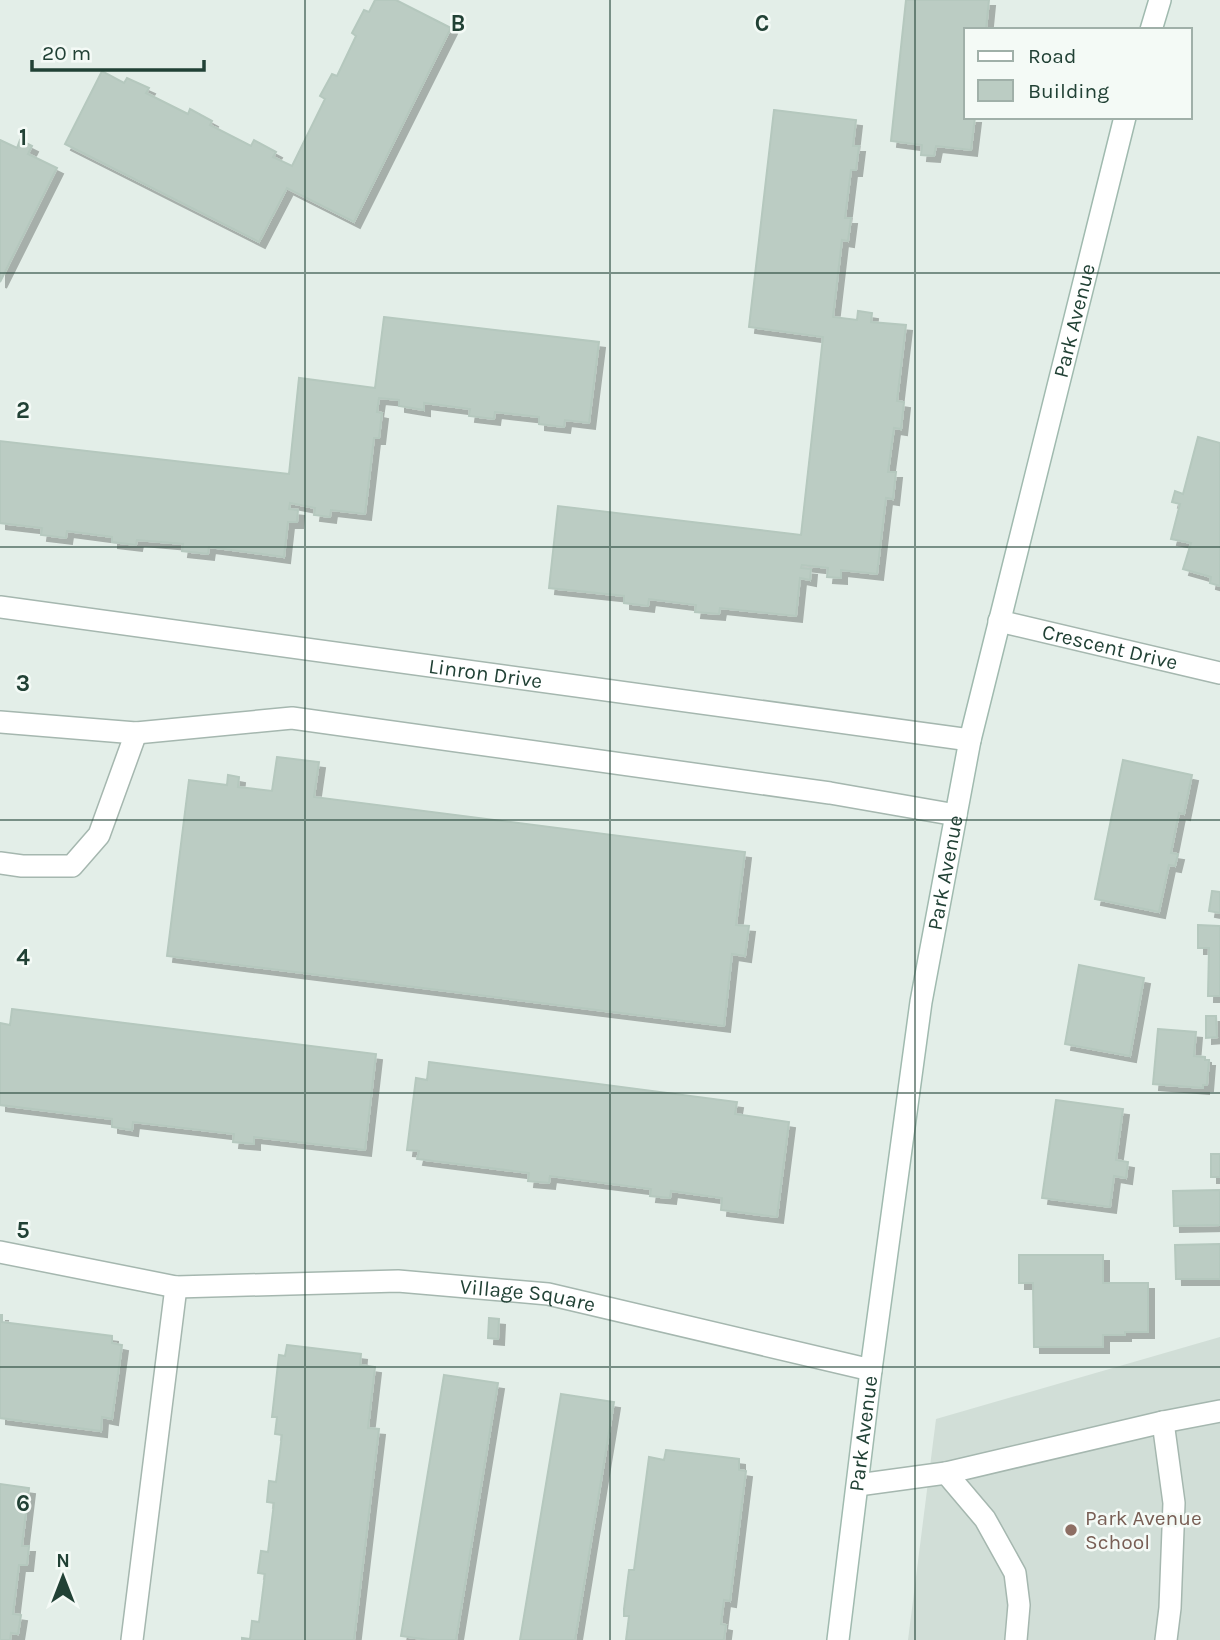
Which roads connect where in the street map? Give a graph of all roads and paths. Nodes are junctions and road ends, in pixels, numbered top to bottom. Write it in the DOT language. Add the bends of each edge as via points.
graph roads {
  1 [pos="1160,0"];
  2 [pos="1152,28"];
  3 [pos="1124,119"];
  4 [pos="0,607"];
  5 [pos="999,621"];
  6 [pos="1220,673"];
  7 [pos="0,722"];
  8 [pos="136,733"];
  9 [pos="970,740"];
  10 [pos="956,816"];
  11 [pos="0,863"];
  12 [pos="0,1252"];
  13 [pos="176,1287"];
  14 [pos="871,1370"];
  15 [pos="1220,1411"];
  16 [pos="1163,1422"];
  17 [pos="946,1473"];
  18 [pos="858,1485"];
  19 [pos="132,1640"];
  20 [pos="838,1640"];
  21 [pos="1016,1640"];
  22 [pos="1166,1640"];
  1 -- 2 [label="street"];
  3 -- 5 [label="street, Park Avenue"];
  4 -- 9 [label="street, Linron Drive"];
  5 -- 6 [label="street, Crescent Drive"];
  5 -- 9 [label="street, Park Avenue"];
  7 -- 8 [label="street"];
  8 -- 10 [label="street" via="292,718 830,793"];
  8 -- 11 [label="street" via="99,835 72,866"];
  9 -- 10 [label="street, Park Avenue"];
  10 -- 14 [label="street, Park Avenue" via="921,1002"];
  12 -- 13 [label="street, Village Square"];
  13 -- 14 [label="street, Village Square" via="398,1281 548,1294"];
  13 -- 19 [label="street"];
  14 -- 18 [label="street, Park Avenue"];
  15 -- 16 [label="street"];
  16 -- 17 [label="street"];
  16 -- 22 [label="street" via="1174,1503"];
  17 -- 18 [label="street"];
  17 -- 21 [label="street" via="985,1519 1015,1573 1019,1605"];
  18 -- 20 [label="street, Park Avenue"];
}
